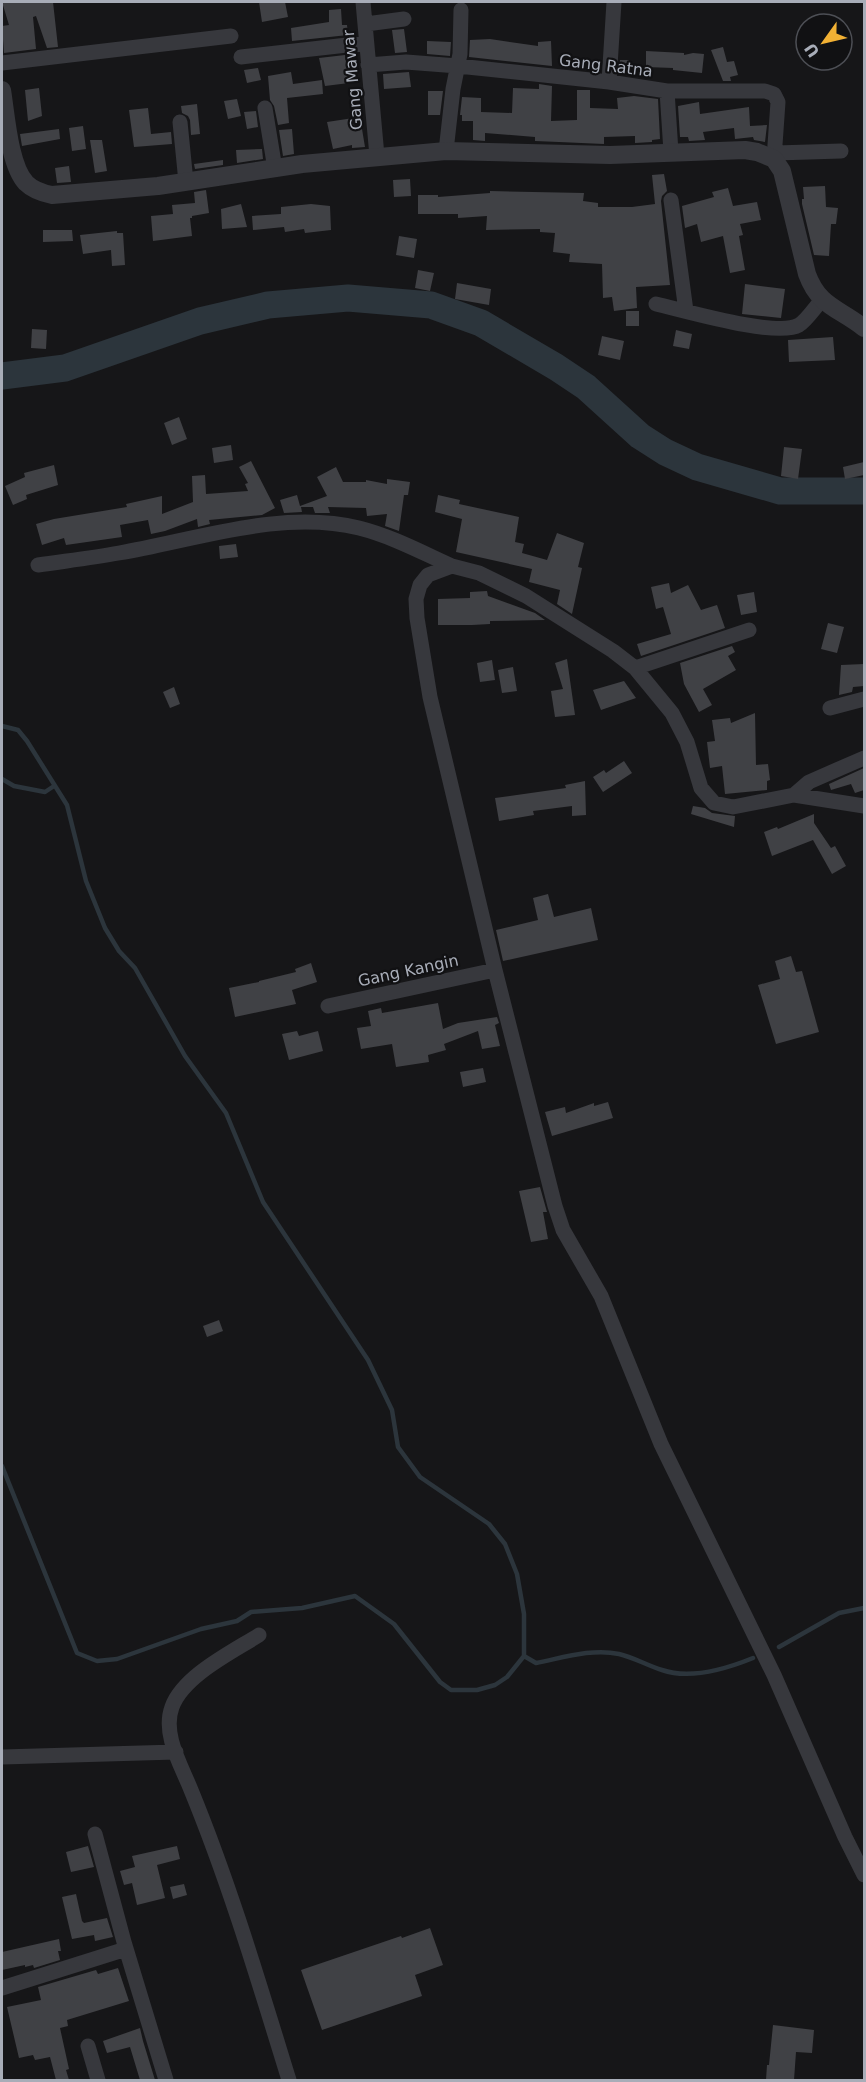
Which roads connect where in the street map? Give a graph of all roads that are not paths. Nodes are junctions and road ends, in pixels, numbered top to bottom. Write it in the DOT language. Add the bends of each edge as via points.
graph roads {
  1 [pos="363,2"];
  2 [pos="614,2"];
  3 [pos="461,10"];
  4 [pos="404,19"];
  5 [pos="366,24"];
  6 [pos="231,36"];
  7 [pos="366,43"];
  8 [pos="241,57"];
  9 [pos="2,63"];
  10 [pos="368,65"];
  11 [pos="458,66"];
  12 [pos="609,82"];
  13 [pos="2,90"];
  14 [pos="668,91"];
  15 [pos="265,108"];
  16 [pos="180,122"];
  17 [pos="446,151"];
  18 [pos="671,152"];
  19 [pos="841,152"];
  20 [pos="377,156"];
  21 [pos="775,156"];
  22 [pos="275,169"];
  23 [pos="186,182"];
  24 [pos="671,200"];
  25 [pos="822,300"];
  26 [pos="656,304"];
  27 [pos="686,311"];
  28 [pos="864,328"];
  29 [pos="38,565"];
  30 [pos="452,566"];
  31 [pos="749,630"];
  32 [pos="634,668"];
  33 [pos="864,699"];
  34 [pos="830,708"];
  35 [pos="864,758"];
  36 [pos="794,795"];
  37 [pos="864,806"];
  38 [pos="495,970"];
  39 [pos="328,1006"];
  40 [pos="259,1635"];
  41 [pos="176,1752"];
  42 [pos="2,1757"];
  43 [pos="95,1834"];
  44 [pos="864,1875"];
  45 [pos="126,1949"];
  46 [pos="2,1988"];
  47 [pos="88,2046"];
  48 [pos="98,2080"];
  49 [pos="166,2080"];
  50 [pos="289,2080"];
  1 -- 5 [label="street, Gang Mawar"];
  2 -- 12 [label="street"];
  3 -- 11 [label="street"];
  4 -- 5 [label="street"];
  5 -- 7 [label="street, Gang Mawar"];
  6 -- 9 [label="street"];
  7 -- 8 [label="street"];
  7 -- 10 [label="street, Gang Mawar"];
  10 -- 11 [label="street, Gang Ratna" via="406,62"];
  10 -- 20 [label="street, Gang Mawar"];
  11 -- 12 [label="street, Gang Ratna"];
  11 -- 17 [label="street"];
  12 -- 14 [label="street, Gang Ratna"];
  13 -- 23 [label="street" via="14,159 25,182 39,192 62,195"];
  14 -- 18 [label="street"];
  14 -- 21 [label="street, Gang Ratna" via="774,94 778,102"];
  15 -- 22 [label="street"];
  16 -- 23 [label="street"];
  17 -- 18 [label="street"];
  17 -- 20 [label="street"];
  18 -- 21 [label="street" via="744,150"];
  19 -- 21 [label="street"];
  20 -- 22 [label="street"];
  21 -- 25 [label="street" via="807,274"];
  22 -- 23 [label="street"];
  24 -- 27 [label="street"];
  25 -- 27 [label="street" via="799,325 785,327 731,323"];
  25 -- 28 [label="street"];
  26 -- 27 [label="street"];
  29 -- 30 [label="street" via="242,528 312,521 357,527 390,537"];
  30 -- 32 [label="street" via="479,573 526,596"];
  30 -- 38 [label="street" via="428,575 420,585 417,618 430,697"];
  31 -- 32 [label="street"];
  32 -- 36 [label="street" via="682,729 701,788 714,803 734,807"];
  33 -- 34 [label="street"];
  35 -- 36 [label="street" via="809,782"];
  36 -- 37 [label="street"];
  38 -- 39 [label="street, Gang Kangin"];
  38 -- 44 [label="street" via="563,1230 601,1296 661,1444 774,1675"];
  40 -- 41 [label="street" via="198,1675 178,1695 171,1708 169,1728"];
  41 -- 42 [label="street"];
  41 -- 50 [label="street" via="222,1867"];
  43 -- 45 [label="street"];
  45 -- 46 [label="street"];
  45 -- 49 [label="street"];
  47 -- 48 [label="street"];
}
